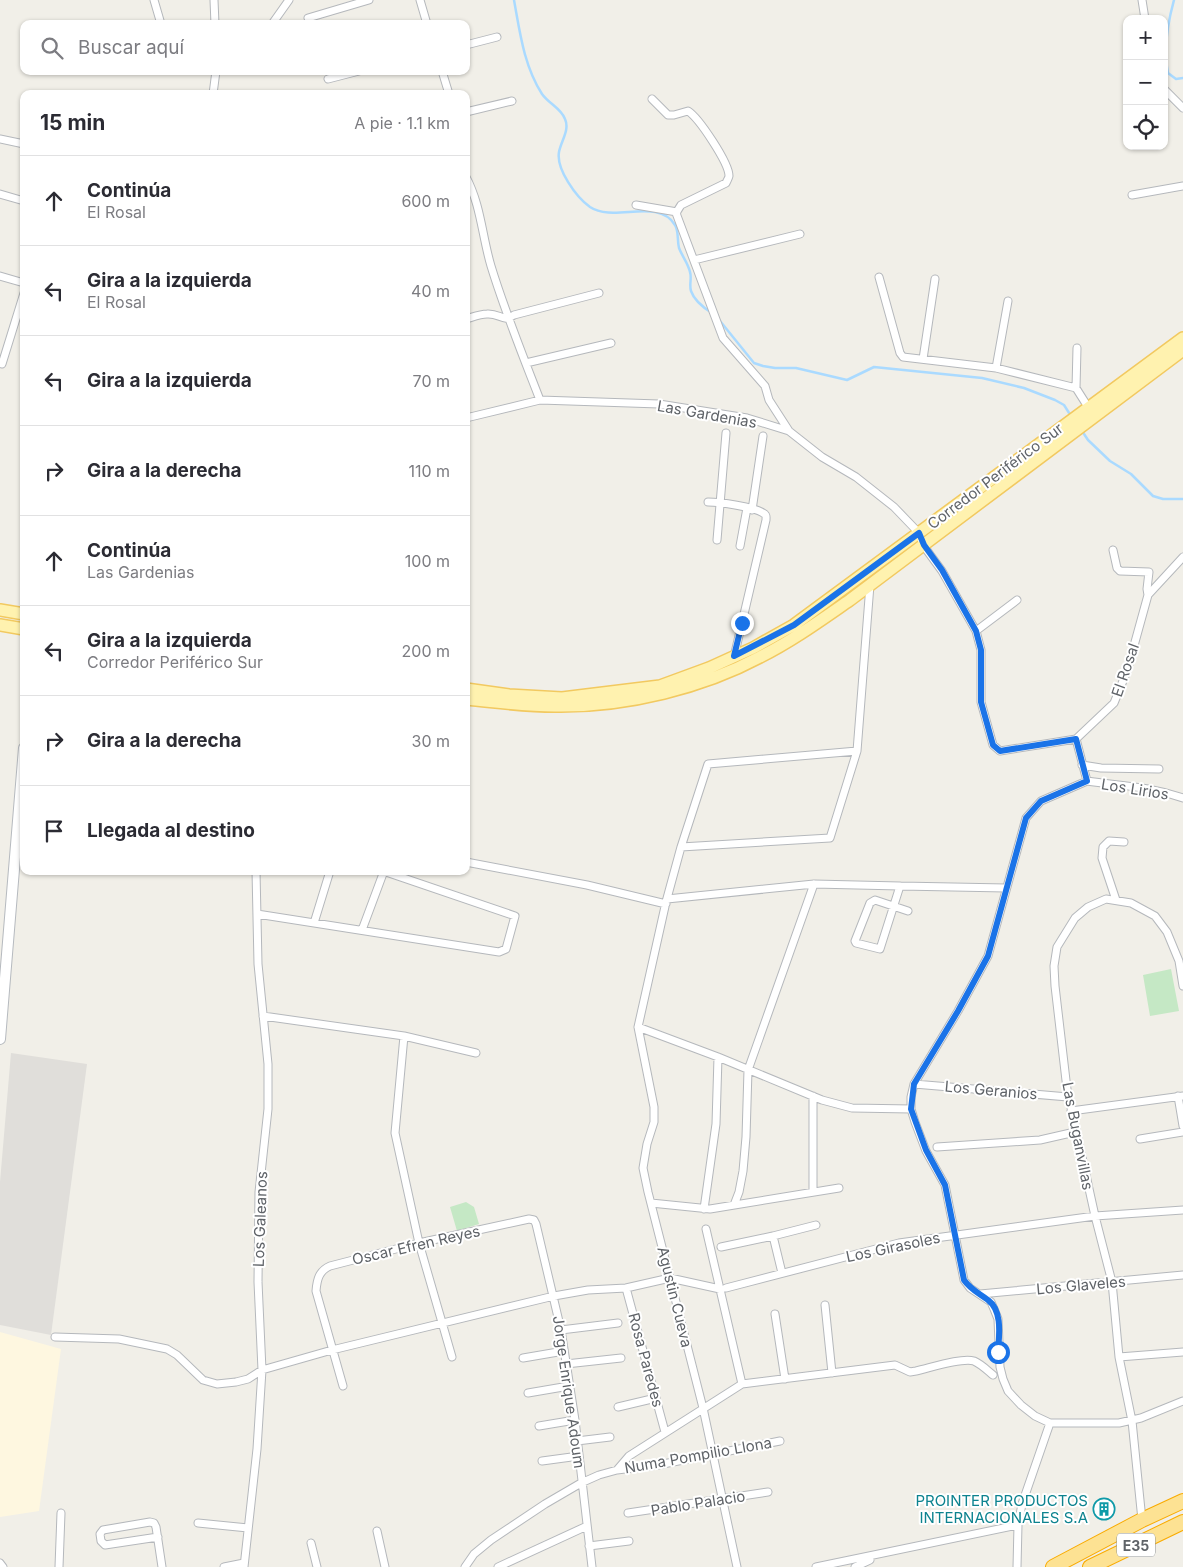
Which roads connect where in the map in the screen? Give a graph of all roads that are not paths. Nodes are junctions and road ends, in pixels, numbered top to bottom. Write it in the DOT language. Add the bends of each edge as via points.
graph roads {
  1 [pos="154,0"];
  2 [pos="214,0"];
  3 [pos="289,0"];
  4 [pos="369,0"];
  5 [pos="420,0"];
  6 [pos="1142,0"];
  7 [pos="347,3"];
  8 [pos="1144,15"];
  9 [pos="308,18"];
  10 [pos="160,20"];
  11 [pos="215,20"];
  12 [pos="275,20"];
  13 [pos="426,20"];
  14 [pos="497,37"];
  15 [pos="470,44"];
  16 [pos="215,75"];
  17 [pos="344,75"];
  18 [pos="443,75"];
  19 [pos="328,79"];
  20 [pos="214,90"];
  21 [pos="448,90"];
  22 [pos="1168,93"];
  23 [pos="652,99"];
  24 [pos="512,101"];
  25 [pos="1183,108"];
  26 [pos="470,111"];
  27 [pos="0,139"];
  28 [pos="20,143"];
  29 [pos="470,186"];
  30 [pos="1183,186"];
  31 [pos="0,194"];
  32 [pos="1132,195"];
  33 [pos="20,200"];
  34 [pos="636,205"];
  35 [pos="677,212"];
  36 [pos="800,234"];
  37 [pos="694,260"];
  38 [pos="0,276"];
  39 [pos="879,277"];
  40 [pos="935,279"];
  41 [pos="20,282"];
  42 [pos="599,293"];
  43 [pos="1008,301"];
  44 [pos="20,317"];
  45 [pos="470,318"];
  46 [pos="508,319"];
  47 [pos="1183,338"];
  48 [pos="611,343"];
  49 [pos="1077,348"];
  50 [pos="1183,350"];
  51 [pos="923,359"];
  52 [pos="526,363"];
  53 [pos="2,364"];
  54 [pos="996,368"];
  55 [pos="1076,388"];
  56 [pos="540,400"];
  57 [pos="1088,407"];
  58 [pos="470,417"];
  59 [pos="789,431"];
  60 [pos="726,433"];
  61 [pos="763,436"];
  62 [pos="708,502"];
  63 [pos="721,502"];
  64 [pos="750,509"];
  65 [pos="919,533"];
  66 [pos="717,540"];
  67 [pos="924,545"];
  68 [pos="740,546"];
  69 [pos="1113,550"];
  70 [pos="1183,557"];
  71 [pos="870,585"];
  72 [pos="1148,595"];
  73 [pos="1017,600"];
  74 [pos="0,610"];
  75 [pos="20,613"];
  76 [pos="0,625"];
  77 [pos="20,628"];
  78 [pos="976,631"];
  79 [pos="734,656"];
  80 [pos="470,690"];
  81 [pos="470,699"];
  82 [pos="1076,739"];
  83 [pos="857,751"];
  84 [pos="1082,765"];
  85 [pos="1159,769"];
  86 [pos="1087,781"];
  87 [pos="1183,798"];
  88 [pos="20,833"];
  89 [pos="1124,842"];
  90 [pos="681,847"];
  91 [pos="470,863"];
  92 [pos="256,875"];
  93 [pos="329,875"];
  94 [pos="382,875"];
  95 [pos="395,875"];
  96 [pos="814,884"];
  97 [pos="900,886"];
  98 [pos="1006,888"];
  99 [pos="1116,900"];
  100 [pos="666,902"];
  101 [pos="894,907"];
  102 [pos="908,911"];
  103 [pos="258,914"];
  104 [pos="314,923"];
  105 [pos="362,930"];
  106 [pos="1183,986"];
  107 [pos="263,1016"];
  108 [pos="638,1027"];
  109 [pos="404,1036"];
  110 [pos="0,1039"];
  111 [pos="476,1053"];
  112 [pos="718,1058"];
  113 [pos="748,1070"];
  114 [pos="914,1084"];
  115 [pos="813,1096"];
  116 [pos="1180,1096"];
  117 [pos="1068,1097"];
  118 [pos="911,1109"];
  119 [pos="1071,1110"];
  120 [pos="1183,1126"];
  121 [pos="1075,1132"];
  122 [pos="1183,1132"];
  123 [pos="1140,1139"];
  124 [pos="937,1147"];
  125 [pos="839,1188"];
  126 [pos="813,1192"];
  127 [pos="651,1203"];
  128 [pos="734,1205"];
  129 [pos="704,1209"];
  130 [pos="1183,1210"];
  131 [pos="1094,1216"];
  132 [pos="534,1220"];
  133 [pos="816,1225"];
  134 [pos="706,1229"];
  135 [pos="955,1235"];
  136 [pos="773,1236"];
  137 [pos="420,1243"];
  138 [pos="721,1247"];
  139 [pos="782,1273"];
  140 [pos="1183,1275"];
  141 [pos="670,1278"];
  142 [pos="1112,1282"];
  143 [pos="626,1288"];
  144 [pos="723,1288"];
  145 [pos="980,1294"];
  146 [pos="554,1296"];
  147 [pos="825,1305"];
  148 [pos="775,1314"];
  149 [pos="618,1322"];
  150 [pos="444,1324"];
  151 [pos="561,1330"];
  152 [pos="55,1336"];
  153 [pos="332,1350"];
  154 [pos="564,1351"];
  155 [pos="1183,1352"];
  156 [pos="452,1357"];
  157 [pos="1120,1357"];
  158 [pos="523,1358"];
  159 [pos="621,1358"];
  160 [pos="566,1364"];
  161 [pos="262,1370"];
  162 [pos="832,1372"];
  163 [pos="993,1375"];
  164 [pos="785,1378"];
  165 [pos="742,1384"];
  166 [pos="343,1386"];
  167 [pos="569,1386"];
  168 [pos="528,1394"];
  169 [pos="656,1398"];
  170 [pos="1183,1401"];
  171 [pos="618,1407"];
  172 [pos="703,1408"];
  173 [pos="574,1420"];
  174 [pos="1132,1421"];
  175 [pos="1050,1423"];
  176 [pos="539,1426"];
  177 [pos="665,1432"];
  178 [pos="610,1438"];
  179 [pos="577,1441"];
  180 [pos="780,1441"];
  181 [pos="714,1455"];
  182 [pos="579,1456"];
  183 [pos="542,1461"];
  184 [pos="617,1470"];
  185 [pos="581,1483"];
  186 [pos="768,1492"];
  187 [pos="723,1498"];
  188 [pos="1183,1502"];
  189 [pos="61,1513"];
  190 [pos="628,1513"];
  191 [pos="1142,1520"];
  192 [pos="1183,1522"];
  193 [pos="198,1523"];
  194 [pos="1018,1525"];
  195 [pos="587,1526"];
  196 [pos="248,1528"];
  197 [pos="377,1531"];
  198 [pos="158,1537"];
  199 [pos="629,1541"];
  200 [pos="311,1543"];
  201 [pos="589,1546"];
  202 [pos="891,1552"];
  203 [pos="0,1563"];
  204 [pos="244,1565"];
  205 [pos="2,1567"];
  206 [pos="59,1567"];
  207 [pos="162,1567"];
  208 [pos="224,1567"];
  209 [pos="318,1567"];
  210 [pos="385,1567"];
  211 [pos="465,1567"];
  212 [pos="498,1567"];
  213 [pos="592,1567"];
  214 [pos="738,1567"];
  215 [pos="816,1567"];
  216 [pos="855,1567"];
  217 [pos="1017,1567"];
  218 [pos="1053,1567"];
  219 [pos="1090,1567"];
  1 -- 10 [label="street"];
  2 -- 11 [label="street"];
  3 -- 12 [label="street"];
  4 -- 7 [label="street"];
  5 -- 13 [label="street"];
  6 -- 8 [label="street"];
  7 -- 9 [label="street"];
  14 -- 15 [label="street"];
  16 -- 20 [label="street"];
  17 -- 19 [label="street"];
  18 -- 21 [label="street"];
  22 -- 25 [label="street"];
  23 -- 35 [label="street" via="668,115 688,112 694,115 728,171 726,183 681,205"];
  24 -- 26 [label="street"];
  27 -- 28 [label="street"];
  29 -- 46 [label="street"];
  30 -- 32 [label="street"];
  31 -- 33 [label="street"];
  34 -- 35 [label="street"];
  35 -- 37 [label="street"];
  36 -- 37 [label="street"];
  37 -- 59 [label="street" via="723,338 765,386"];
  38 -- 41 [label="street"];
  39 -- 51 [label="street" via="900,353 908,358"];
  40 -- 51 [label="street"];
  42 -- 46 [label="street" via="514,314"];
  43 -- 54 [label="street"];
  44 -- 53 [label="street"];
  45 -- 46 [label="street" via="486,314"];
  46 -- 52 [label="street"];
  47 -- 57 [label="main road, Corredor Periférico Sur"];
  48 -- 52 [label="street"];
  49 -- 55 [label="street"];
  50 -- 67 [label="main road, Corredor Periférico Sur"];
  51 -- 54 [label="street"];
  52 -- 56 [label="street"];
  54 -- 55 [label="street"];
  55 -- 57 [label="street"];
  56 -- 58 [label="street, Las Gardenias"];
  56 -- 59 [label="street, Las Gardenias" via="658,404 748,418"];
  57 -- 65 [label="main road, Corredor Periférico Sur"];
  59 -- 65 [label="street, Las Gardenias" via="822,457 856,477 894,507"];
  60 -- 63 [label="street"];
  61 -- 64 [label="street"];
  62 -- 63 [label="street"];
  63 -- 64 [label="street"];
  63 -- 66 [label="street"];
  64 -- 68 [label="street"];
  64 -- 79 [label="street" via="763,512 766,520"];
  65 -- 67 [label="street, Las Gardenias"];
  65 -- 79 [label="main road, Corredor Periférico Sur" via="794,625"];
  67 -- 71 [label="main road, Corredor Periférico Sur"];
  67 -- 78 [label="street, Las Gardenias"];
  69 -- 72 [label="street" via="1120,571 1149,572"];
  70 -- 72 [label="street, El Rosal"];
  71 -- 81 [label="main road, Corredor Periférico Sur" via="801,634 759,658 713,678 662,694 562,706"];
  71 -- 83 [label="street"];
  72 -- 82 [label="street, El Rosal" via="1127,671 1114,703"];
  73 -- 78 [label="street"];
  74 -- 75 [label="main road"];
  76 -- 77 [label="main road"];
  78 -- 82 [label="street, Las Gardenias" via="981,650 981,702 996,749"];
  79 -- 80 [label="main road, Corredor Periférico Sur" via="660,686 617,692 562,698"];
  82 -- 84 [label="street"];
  83 -- 90 [label="street" via="708,764"];
  83 -- 90 [label="street" via="830,838"];
  84 -- 85 [label="street"];
  84 -- 86 [label="street"];
  86 -- 87 [label="street, Los Lirios" via="1135,785"];
  86 -- 98 [label="street" via="1041,801 1026,818"];
  88 -- 110 [label="street"];
  89 -- 99 [label="street" via="1109,841 1103,847 1102,858"];
  90 -- 100 [label="street"];
  91 -- 100 [label="street"];
  92 -- 103 [label="street, Los Galeanos"];
  93 -- 104 [label="street"];
  94 -- 105 [label="street"];
  95 -- 105 [label="street" via="515,916 506,949 499,952"];
  96 -- 97 [label="street"];
  96 -- 100 [label="street"];
  96 -- 113 [label="street"];
  97 -- 98 [label="street"];
  97 -- 101 [label="street"];
  98 -- 114 [label="street" via="988,956"];
  99 -- 106 [label="street" via="1131,903 1155,916 1167,932"];
  99 -- 117 [label="street, Las Buganvillas" via="1106,899 1088,907 1075,918 1057,947 1054,986"];
  100 -- 108 [label="street"];
  101 -- 101 [label="street" via="875,900 870,903 856,943 880,949"];
  101 -- 102 [label="street"];
  103 -- 104 [label="street"];
  103 -- 107 [label="street, Los Galeanos"];
  104 -- 105 [label="street"];
  107 -- 109 [label="street"];
  107 -- 161 [label="street, Los Galeanos" via="268,1109 259,1192 258,1282"];
  108 -- 112 [label="street"];
  108 -- 127 [label="street, Agustin Cueva" via="654,1107 654,1122 643,1168"];
  109 -- 111 [label="street"];
  109 -- 137 [label="street" via="396,1133"];
  112 -- 113 [label="street"];
  112 -- 129 [label="street" via="716,1124"];
  113 -- 115 [label="street"];
  113 -- 128 [label="street" via="743,1171"];
  114 -- 117 [label="street, Los Geranios"];
  114 -- 118 [label="street"];
  115 -- 118 [label="street" via="852,1108"];
  115 -- 126 [label="street"];
  116 -- 119 [label="street"];
  116 -- 120 [label="street"];
  117 -- 119 [label="street, Las Buganvillas"];
  118 -- 135 [label="street" via="926,1150 945,1185"];
  119 -- 121 [label="street, Las Buganvillas"];
  121 -- 124 [label="street" via="1040,1140"];
  121 -- 131 [label="street, Las Buganvillas"];
  122 -- 123 [label="street"];
  125 -- 126 [label="street"];
  126 -- 128 [label="street"];
  127 -- 129 [label="street"];
  127 -- 141 [label="street, Agustin Cueva"];
  128 -- 129 [label="street"];
  130 -- 131 [label="street, Los Girasoles"];
  131 -- 135 [label="street, Los Girasoles"];
  131 -- 142 [label="street, Las Buganvillas"];
  132 -- 137 [label="street, Oscar Efren Reyes" via="529,1218"];
  132 -- 146 [label="street, Jorge Enrique Adoum"];
  133 -- 136 [label="street"];
  134 -- 144 [label="street"];
  135 -- 139 [label="street, Los Girasoles" via="899,1243"];
  135 -- 145 [label="street" via="964,1280"];
  136 -- 138 [label="street"];
  136 -- 139 [label="street"];
  137 -- 150 [label="street"];
  137 -- 153 [label="street, Oscar Efren Reyes" via="323,1269 318,1276 316,1292"];
  139 -- 144 [label="street, Los Girasoles"];
  140 -- 142 [label="street, Los Glaveles"];
  141 -- 143 [label="street"];
  141 -- 144 [label="street"];
  141 -- 172 [label="street, Agustin Cueva"];
  142 -- 145 [label="street, Los Glaveles"];
  142 -- 157 [label="street, Las Buganvillas"];
  143 -- 146 [label="street"];
  143 -- 169 [label="street, Rosa Paredes"];
  144 -- 165 [label="street"];
  145 -- 175 [label="street" via="991,1302 998,1319 1000,1367 1008,1391 1035,1416"];
  146 -- 150 [label="street"];
  146 -- 151 [label="street, Jorge Enrique Adoum"];
  147 -- 162 [label="street"];
  148 -- 164 [label="street"];
  149 -- 151 [label="street"];
  150 -- 153 [label="street"];
  150 -- 156 [label="street"];
  151 -- 154 [label="street, Jorge Enrique Adoum"];
  152 -- 161 [label="street" via="119,1339 167,1349 210,1383 242,1381"];
  153 -- 161 [label="street"];
  153 -- 166 [label="street"];
  154 -- 158 [label="street"];
  154 -- 160 [label="street, Jorge Enrique Adoum"];
  155 -- 157 [label="street"];
  157 -- 174 [label="street, Las Buganvillas"];
  159 -- 160 [label="street"];
  160 -- 167 [label="street, Jorge Enrique Adoum"];
  161 -- 196 [label="street, Los Galeanos"];
  162 -- 163 [label="street" via="895,1365 910,1372 972,1360"];
  162 -- 164 [label="street"];
  164 -- 165 [label="street"];
  165 -- 172 [label="street"];
  167 -- 168 [label="street"];
  167 -- 173 [label="street, Jorge Enrique Adoum"];
  169 -- 171 [label="street"];
  169 -- 177 [label="street, Rosa Paredes"];
  170 -- 174 [label="street"];
  172 -- 177 [label="street"];
  172 -- 181 [label="street, Agustin Cueva"];
  173 -- 176 [label="street"];
  173 -- 179 [label="street, Jorge Enrique Adoum"];
  174 -- 175 [label="street"];
  174 -- 191 [label="street, Las Buganvillas"];
  175 -- 194 [label="street"];
  177 -- 184 [label="street" via="629,1456"];
  178 -- 179 [label="street"];
  179 -- 182 [label="street, Jorge Enrique Adoum"];
  180 -- 181 [label="street, Numa Pompilio Llona"];
  181 -- 184 [label="street, Numa Pompilio Llona"];
  181 -- 187 [label="street, Agustin Cueva"];
  182 -- 183 [label="street"];
  182 -- 185 [label="street, Jorge Enrique Adoum"];
  184 -- 185 [label="street, Numa Pompilio Llona"];
  185 -- 195 [label="street, Jorge Enrique Adoum"];
  185 -- 211 [label="street, Numa Pompilio Llona" via="491,1540 474,1554"];
  186 -- 187 [label="street, Pablo Palacio"];
  187 -- 190 [label="street, Pablo Palacio"];
  187 -- 214 [label="street, Agustin Cueva"];
  188 -- 191 [label="highway, E35"];
  189 -- 206 [label="street"];
  191 -- 218 [label="highway, E35"];
  192 -- 219 [label="highway, E35"];
  193 -- 196 [label="street"];
  194 -- 202 [label="street"];
  194 -- 217 [label="street"];
  195 -- 201 [label="street, Jorge Enrique Adoum"];
  195 -- 212 [label="street"];
  196 -- 204 [label="street, Los Galeanos"];
  197 -- 210 [label="street"];
  198 -- 198 [label="street" via="105,1545 100,1534 103,1530 150,1522 154,1523"];
  198 -- 207 [label="street"];
  199 -- 201 [label="street"];
  200 -- 209 [label="street"];
  201 -- 213 [label="street, Jorge Enrique Adoum"];
  202 -- 215 [label="street"];
  202 -- 216 [label="street"];
  203 -- 205 [label="street"];
  204 -- 208 [label="street"];
}
